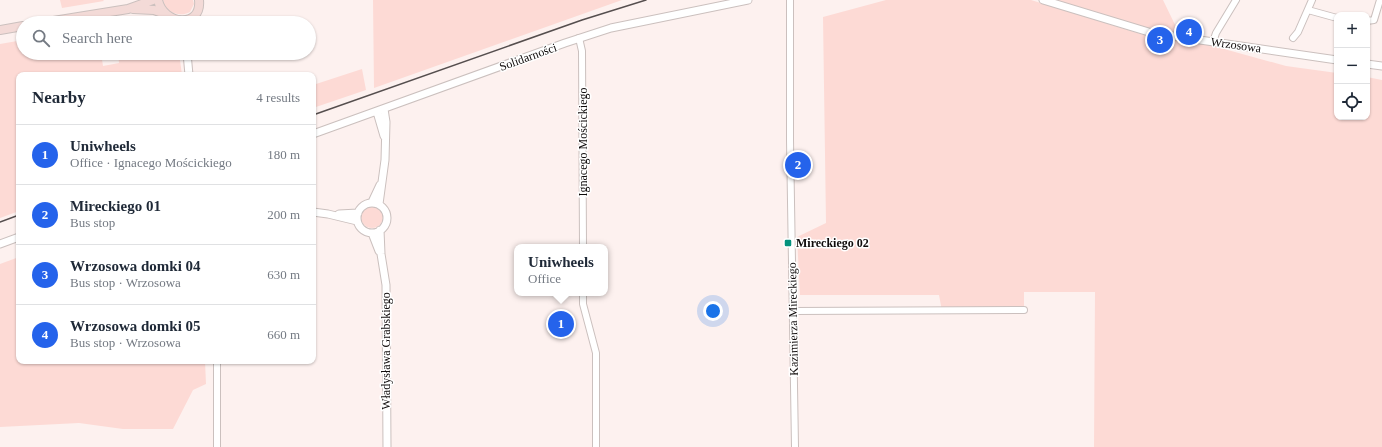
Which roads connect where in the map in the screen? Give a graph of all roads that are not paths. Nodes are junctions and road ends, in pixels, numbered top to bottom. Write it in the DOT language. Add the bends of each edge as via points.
graph roads {
  1 [pos="153,0"];
  2 [pos="158,0"];
  3 [pos="208,0"];
  4 [pos="748,0"];
  5 [pos="790,0"];
  6 [pos="1043,0"];
  7 [pos="1228,0"];
  8 [pos="1312,0"];
  9 [pos="1380,0"];
  10 [pos="1235,2"];
  11 [pos="199,4"];
  12 [pos="128,9"];
  13 [pos="1308,10"];
  14 [pos="1379,13"];
  15 [pos="165,14"];
  16 [pos="84,16"];
  17 [pos="168,16"];
  18 [pos="193,16"];
  19 [pos="1334,17"];
  20 [pos="1370,21"];
  21 [pos="16,27"];
  22 [pos="0,30"];
  23 [pos="579,38"];
  24 [pos="1293,38"];
  25 [pos="1213,42"];
  26 [pos="188,60"];
  27 [pos="1334,60"];
  28 [pos="1370,64"];
  29 [pos="1382,66"];
  30 [pos="189,72"];
  31 [pos="380,110"];
  32 [pos="316,133"];
  33 [pos="383,180"];
  34 [pos="372,202"];
  35 [pos="380,204"];
  36 [pos="316,212"];
  37 [pos="358,213"];
  38 [pos="328,214"];
  39 [pos="357,221"];
  40 [pos="380,230"];
  41 [pos="372,233"];
  42 [pos="16,238"];
  43 [pos="0,244"];
  44 [pos="583,244"];
  45 [pos="381,254"];
  46 [pos="583,296"];
  47 [pos="1024,310"];
  48 [pos="793,311"];
  49 [pos="217,364"];
  50 [pos="217,447"];
  51 [pos="387,447"];
  52 [pos="596,447"];
  53 [pos="795,447"];
  1 -- 12 [label="main road"];
  2 -- 15 [label="main road"];
  3 -- 11 [label="main road"];
  4 -- 23 [label="street, Solidarności" via="611,28"];
  5 -- 48 [label="street, Kazimierza Mireckiego"];
  6 -- 25 [label="street, Wrzosowa" via="1145,31"];
  7 -- 10 [label="street"];
  8 -- 13 [label="street"];
  9 -- 14 [label="street"];
  10 -- 25 [label="street"];
  11 -- 18 [label="main road"];
  12 -- 15 [label="main road" via="154,10"];
  12 -- 16 [label="main road"];
  13 -- 19 [label="street"];
  13 -- 24 [label="street"];
  14 -- 20 [label="street" via="1374,20"];
  15 -- 17 [label="main road"];
  21 -- 22 [label="main road"];
  23 -- 31 [label="street, Solidarności"];
  23 -- 44 [label="street, Ignacego Mościckiego" via="582,51"];
  25 -- 27 [label="street, Wrzosowa"];
  26 -- 30 [label="street"];
  28 -- 29 [label="street"];
  31 -- 32 [label="street, Solidarności"];
  31 -- 33 [label="street" via="386,122"];
  33 -- 34 [label="street"];
  33 -- 35 [label="street"];
  34 -- 35 [label="street"];
  34 -- 37 [label="street" via="363,206"];
  35 -- 40 [label="street" via="387,215 386,224"];
  36 -- 38 [label="street"];
  37 -- 38 [label="street"];
  37 -- 39 [label="street"];
  38 -- 39 [label="street"];
  39 -- 41 [label="street" via="363,230"];
  40 -- 41 [label="street"];
  40 -- 45 [label="street, Władysława Grabskiego"];
  41 -- 45 [label="street, Władysława Grabskiego"];
  42 -- 43 [label="street"];
  45 -- 51 [label="street, Władysława Grabskiego" via="386,285"];
  46 -- 52 [label="street" via="596,353"];
  47 -- 48 [label="street"];
  48 -- 53 [label="street, Kazimierza Mireckiego"];
  49 -- 50 [label="street"];
}
